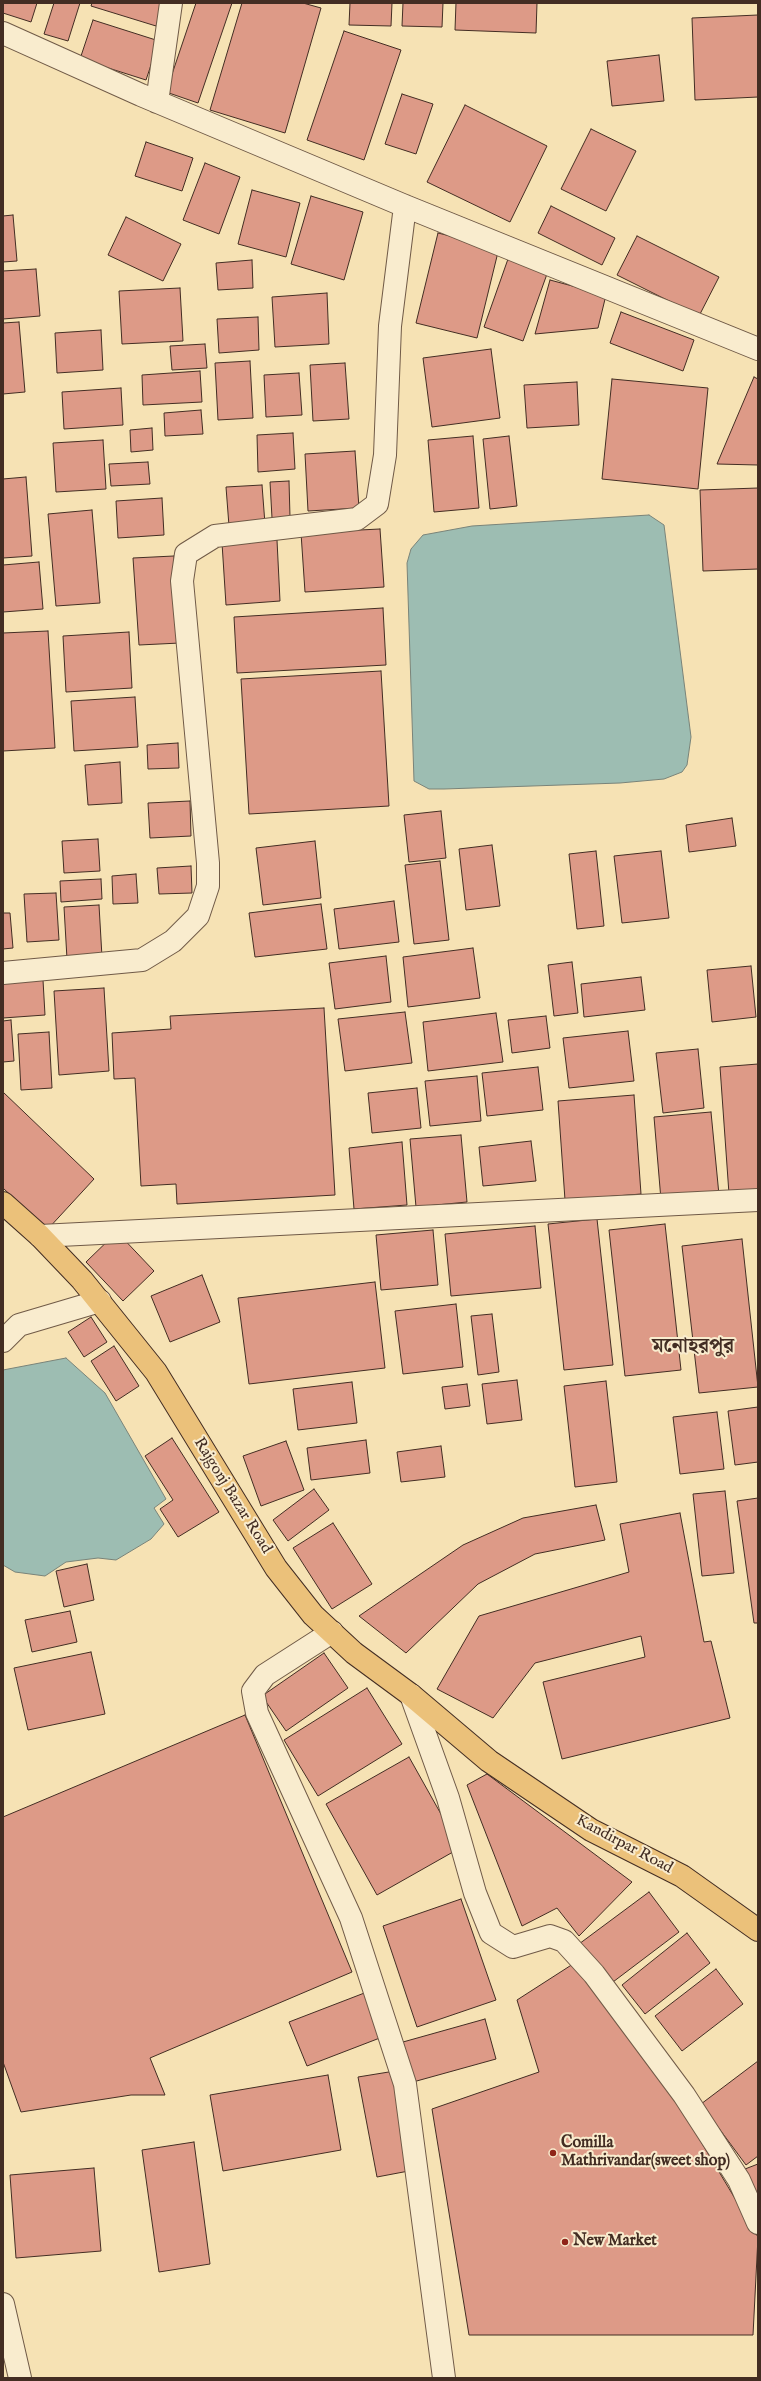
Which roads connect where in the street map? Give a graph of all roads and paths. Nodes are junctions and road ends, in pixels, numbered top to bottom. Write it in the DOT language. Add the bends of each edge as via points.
graph roads {
  1 [pos="171,3"];
  2 [pos="3,33"];
  3 [pos="157,102"];
  4 [pos="405,206"];
  5 [pos="758,349"];
  6 [pos="3,973"];
  7 [pos="758,1200"];
  8 [pos="3,1203"];
  9 [pos="40,1236"];
  10 [pos="100,1301"];
  11 [pos="3,1341"];
  12 [pos="332,1632"];
  13 [pos="411,1695"];
  14 [pos="489,1761"];
  15 [pos="758,1930"];
  16 [pos="758,2223"];
  17 [pos="3,2304"];
  18 [pos="20,2378"];
  19 [pos="444,2378"];
  1 -- 3 [label="street"];
  2 -- 3 [label="street"];
  3 -- 4 [label="street"];
  4 -- 5 [label="street"];
  4 -- 6 [label="street" via="390,326 385,455 377,504 357,519 215,536 186,554 182,581 208,862 208,886 198,916 173,941 142,960"];
  7 -- 9 [label="street"];
  8 -- 9 [label="main road, Rajgonj Bazar Road"];
  9 -- 10 [label="main road, Rajgonj Bazar Road"];
  10 -- 11 [label="street" via="19,1325"];
  10 -- 12 [label="main road, Rajgonj Bazar Road" via="156,1372 276,1568 313,1615"];
  12 -- 13 [label="main road, Rajgonj Bazar Road" via="354,1653"];
  12 -- 19 [label="street" via="265,1675 253,1691 257,1713 351,1918 405,2084"];
  13 -- 14 [label="main road, Rajgonj Bazar Road"];
  13 -- 16 [label="street" via="448,1798 475,1893 491,1933 513,1947 550,1936 564,1941 584,1963 684,2095 739,2180"];
  14 -- 15 [label="main road, Kandirpar Road" via="591,1830 682,1876"];
  17 -- 18 [label="street"];
}
